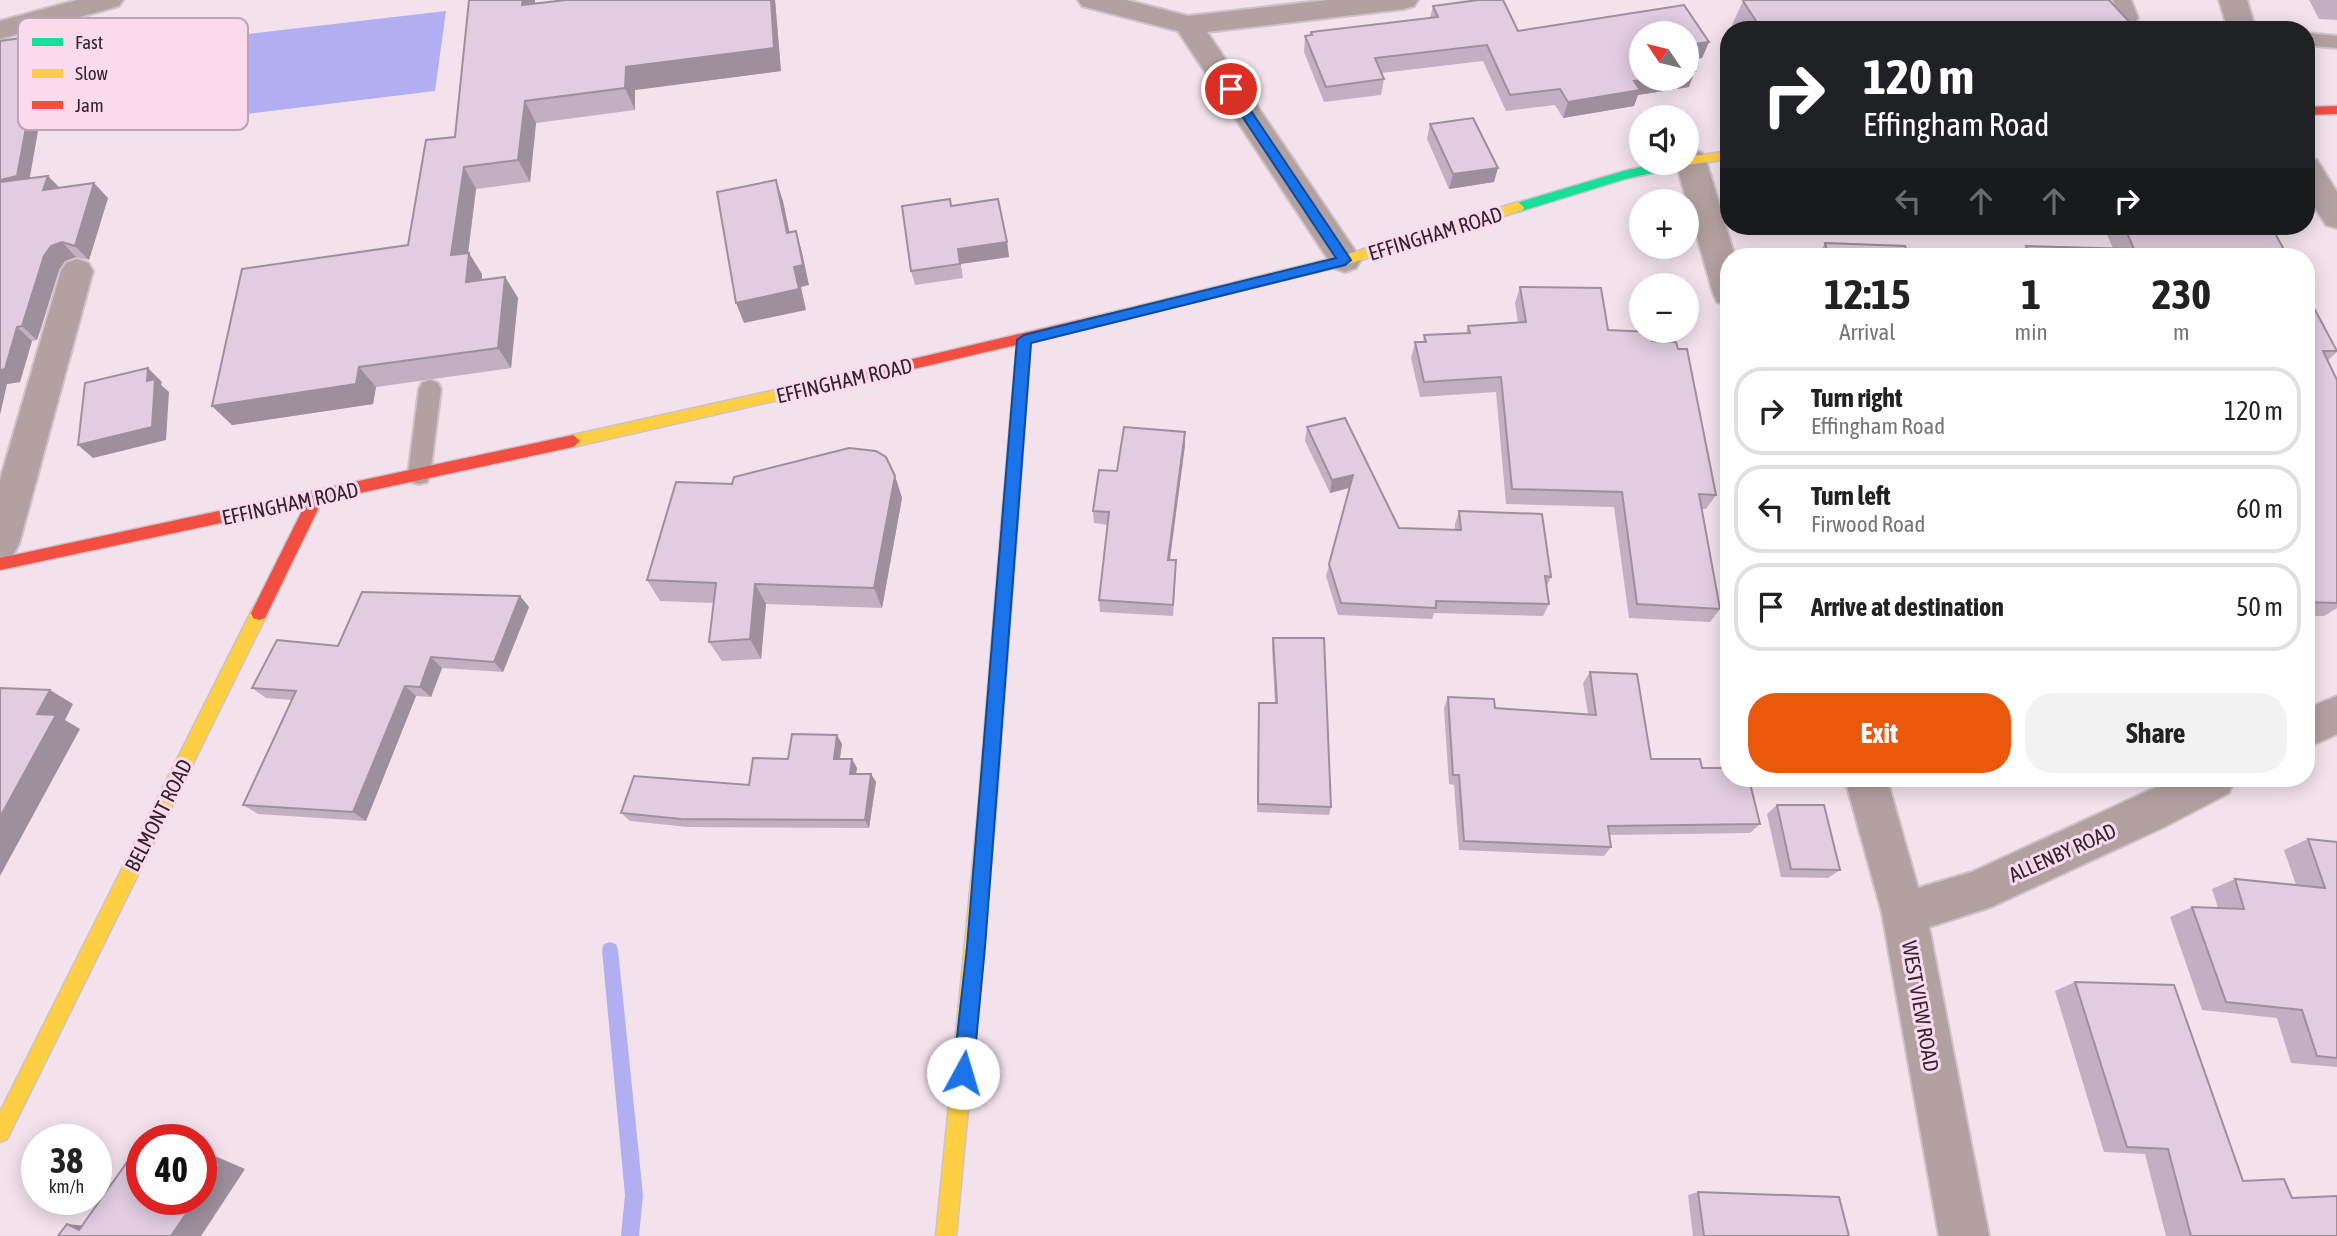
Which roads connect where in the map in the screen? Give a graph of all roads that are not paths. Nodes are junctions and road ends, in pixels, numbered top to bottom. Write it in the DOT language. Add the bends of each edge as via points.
graph roads {
  1 [pos="109,0"];
  2 [pos="1092,0"];
  3 [pos="1404,0"];
  4 [pos="2122,0"];
  5 [pos="2233,0"];
  6 [pos="0,2"];
  7 [pos="1367,2"];
  8 [pos="42,18"];
  9 [pos="2129,18"];
  10 [pos="2239,21"];
  11 [pos="1188,25"];
  12 [pos="12,26"];
  13 [pos="2315,40"];
  14 [pos="2337,42"];
  15 [pos="2337,110"];
  16 [pos="2315,111"];
  17 [pos="1720,156"];
  18 [pos="1699,159"];
  19 [pos="1629,174"];
  20 [pos="1691,175"];
  21 [pos="2315,182"];
  22 [pos="2337,217"];
  23 [pos="1345,260"];
  24 [pos="1720,265"];
  25 [pos="77,271"];
  26 [pos="1024,340"];
  27 [pos="430,389"];
  28 [pos="419,475"];
  29 [pos="316,498"];
  30 [pos="0,544"];
  31 [pos="0,564"];
  32 [pos="2337,714"];
  33 [pos="2315,725"];
  34 [pos="1868,787"];
  35 [pos="2199,787"];
  36 [pos="1904,913"];
  37 [pos="0,1132"];
  38 [pos="946,1236"];
  39 [pos="1964,1236"];
  1 -- 8 [label="street"];
  2 -- 11 [label="street"];
  3 -- 7 [label="street"];
  4 -- 9 [label="lane"];
  5 -- 10 [label="street"];
  6 -- 12 [label="street"];
  7 -- 11 [label="street"];
  11 -- 23 [label="street"];
  13 -- 14 [label="lane"];
  15 -- 16 [label="street"];
  17 -- 18 [label="street, EFFINGHAM ROAD"];
  19 -- 23 [label="street, EFFINGHAM ROAD"];
  20 -- 24 [label="street"];
  21 -- 22 [label="street"];
  23 -- 26 [label="street, EFFINGHAM ROAD"];
  25 -- 30 [label="street"];
  26 -- 28 [label="street, EFFINGHAM ROAD"];
  26 -- 38 [label="street" via="976,947"];
  27 -- 28 [label="lane"];
  28 -- 29 [label="street, EFFINGHAM ROAD"];
  29 -- 31 [label="street, EFFINGHAM ROAD"];
  29 -- 37 [label="street, BELMONT ROAD"];
  32 -- 33 [label="street"];
  34 -- 36 [label="street, WEST VIEW ROAD"];
  35 -- 36 [label="street, ALLENBY ROAD" via="1976,892"];
  36 -- 39 [label="street, WEST VIEW ROAD"];
}
